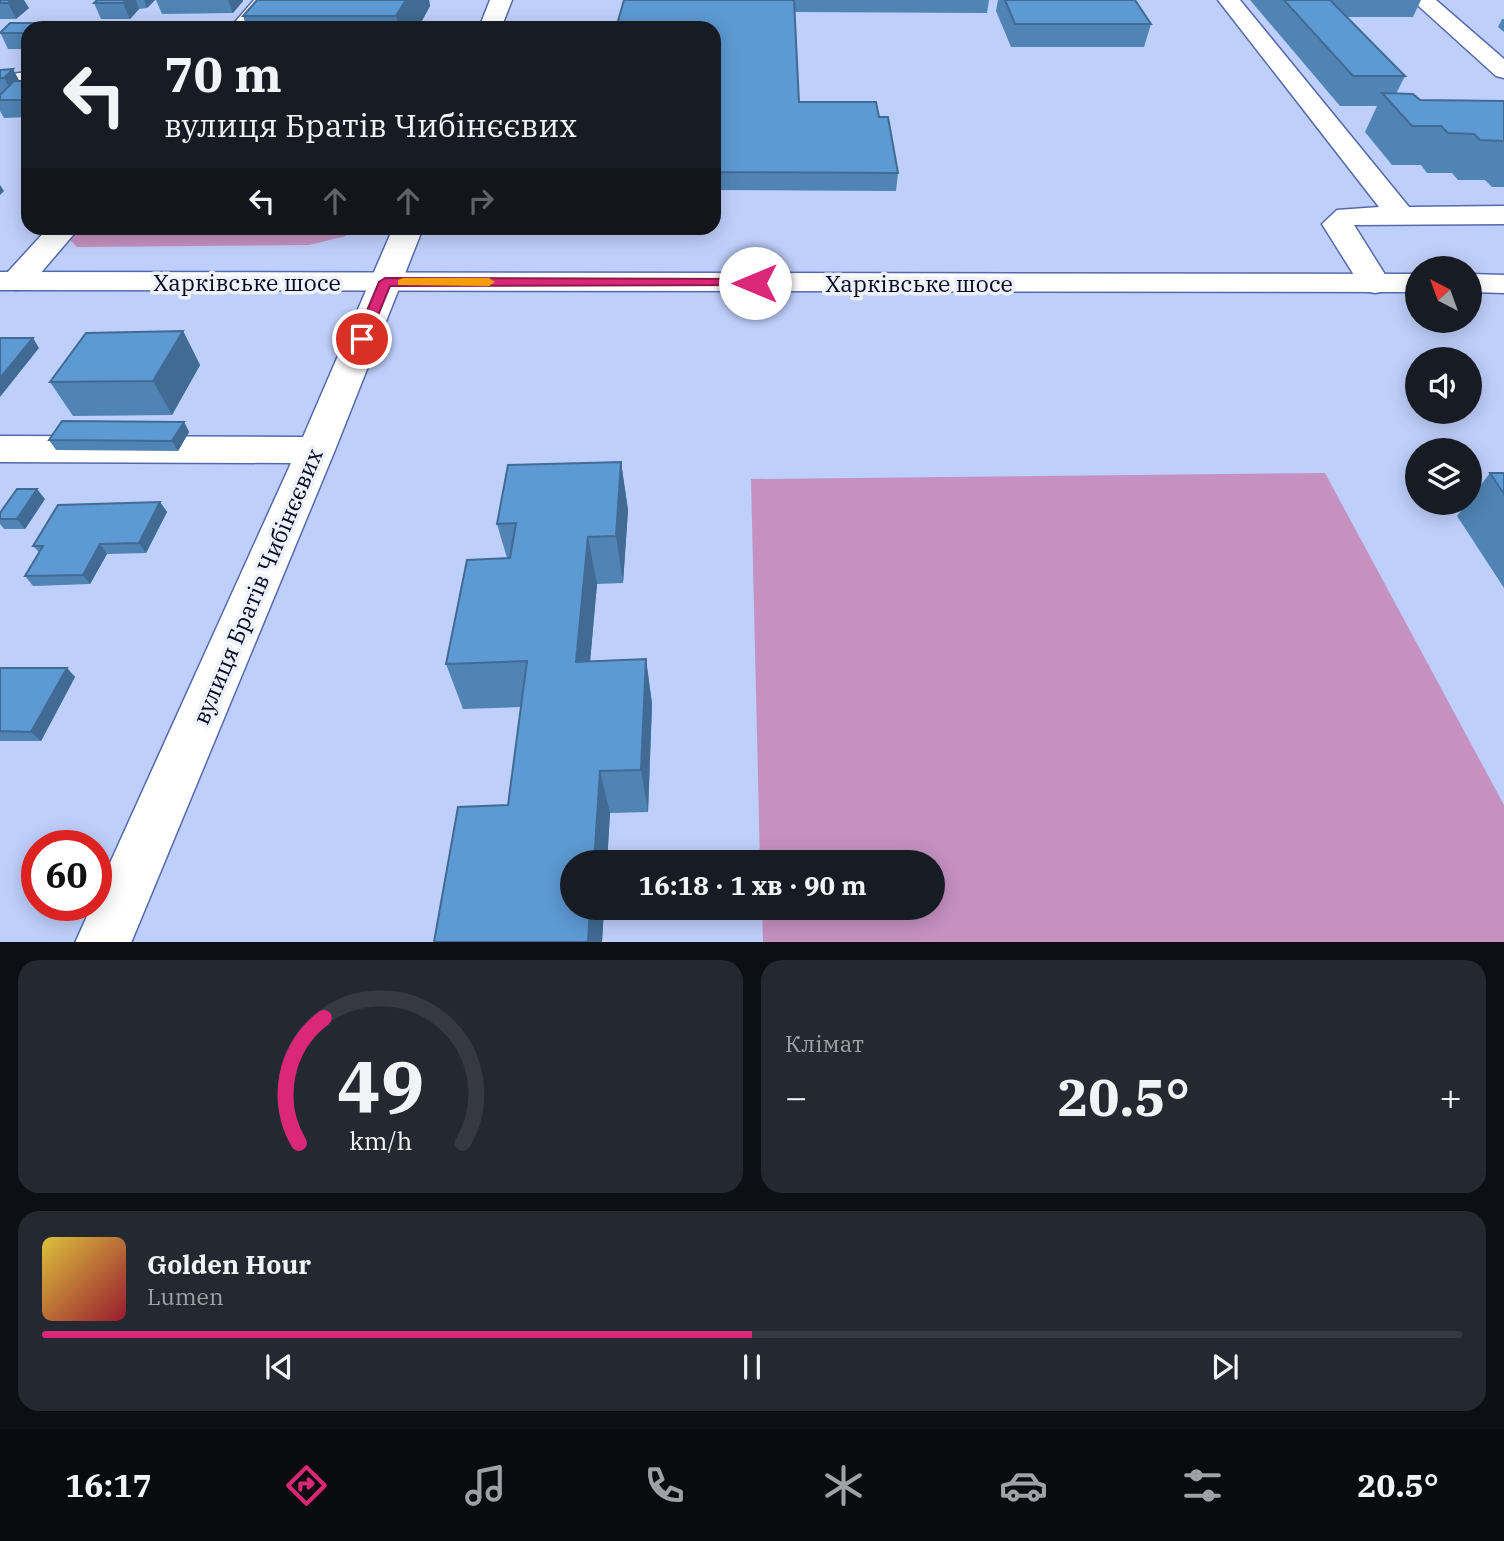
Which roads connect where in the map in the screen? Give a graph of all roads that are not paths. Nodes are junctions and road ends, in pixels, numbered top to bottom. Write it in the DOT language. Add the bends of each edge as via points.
graph roads {
  1 [pos="265,0"];
  2 [pos="501,0"];
  3 [pos="1229,0"];
  4 [pos="1423,0"];
  5 [pos="247,21"];
  6 [pos="493,21"];
  7 [pos="1504,71"];
  8 [pos="1504,215"];
  9 [pos="1401,216"];
  10 [pos="57,235"];
  11 [pos="405,235"];
  12 [pos="8,281"];
  13 [pos="385,282"];
  14 [pos="1375,284"];
  15 [pos="1405,284"];
  16 [pos="1482,284"];
  17 [pos="1504,284"];
  18 [pos="0,449"];
  19 [pos="316,450"];
  20 [pos="103,942"];
  1 -- 5 [label="main road"];
  2 -- 6 [label="main road"];
  3 -- 9 [label="main road"];
  4 -- 7 [label="main road"];
  8 -- 9 [label="main road"];
  9 -- 14 [label="main road" via="1348,216 1336,224"];
  10 -- 12 [label="main road"];
  11 -- 13 [label="main road, вулиця Братів Чибінєєвих"];
  12 -- 13 [label="main road, Харківське шосе"];
  13 -- 14 [label="main road, Харківське шосе"];
  13 -- 19 [label="main road, вулиця Братів Чибінєєвих"];
  14 -- 15 [label="main road, Харківське шосе"];
  16 -- 17 [label="main road"];
  18 -- 19 [label="main road"];
  19 -- 20 [label="main road, вулиця Братів Чибінєєвих"];
}
